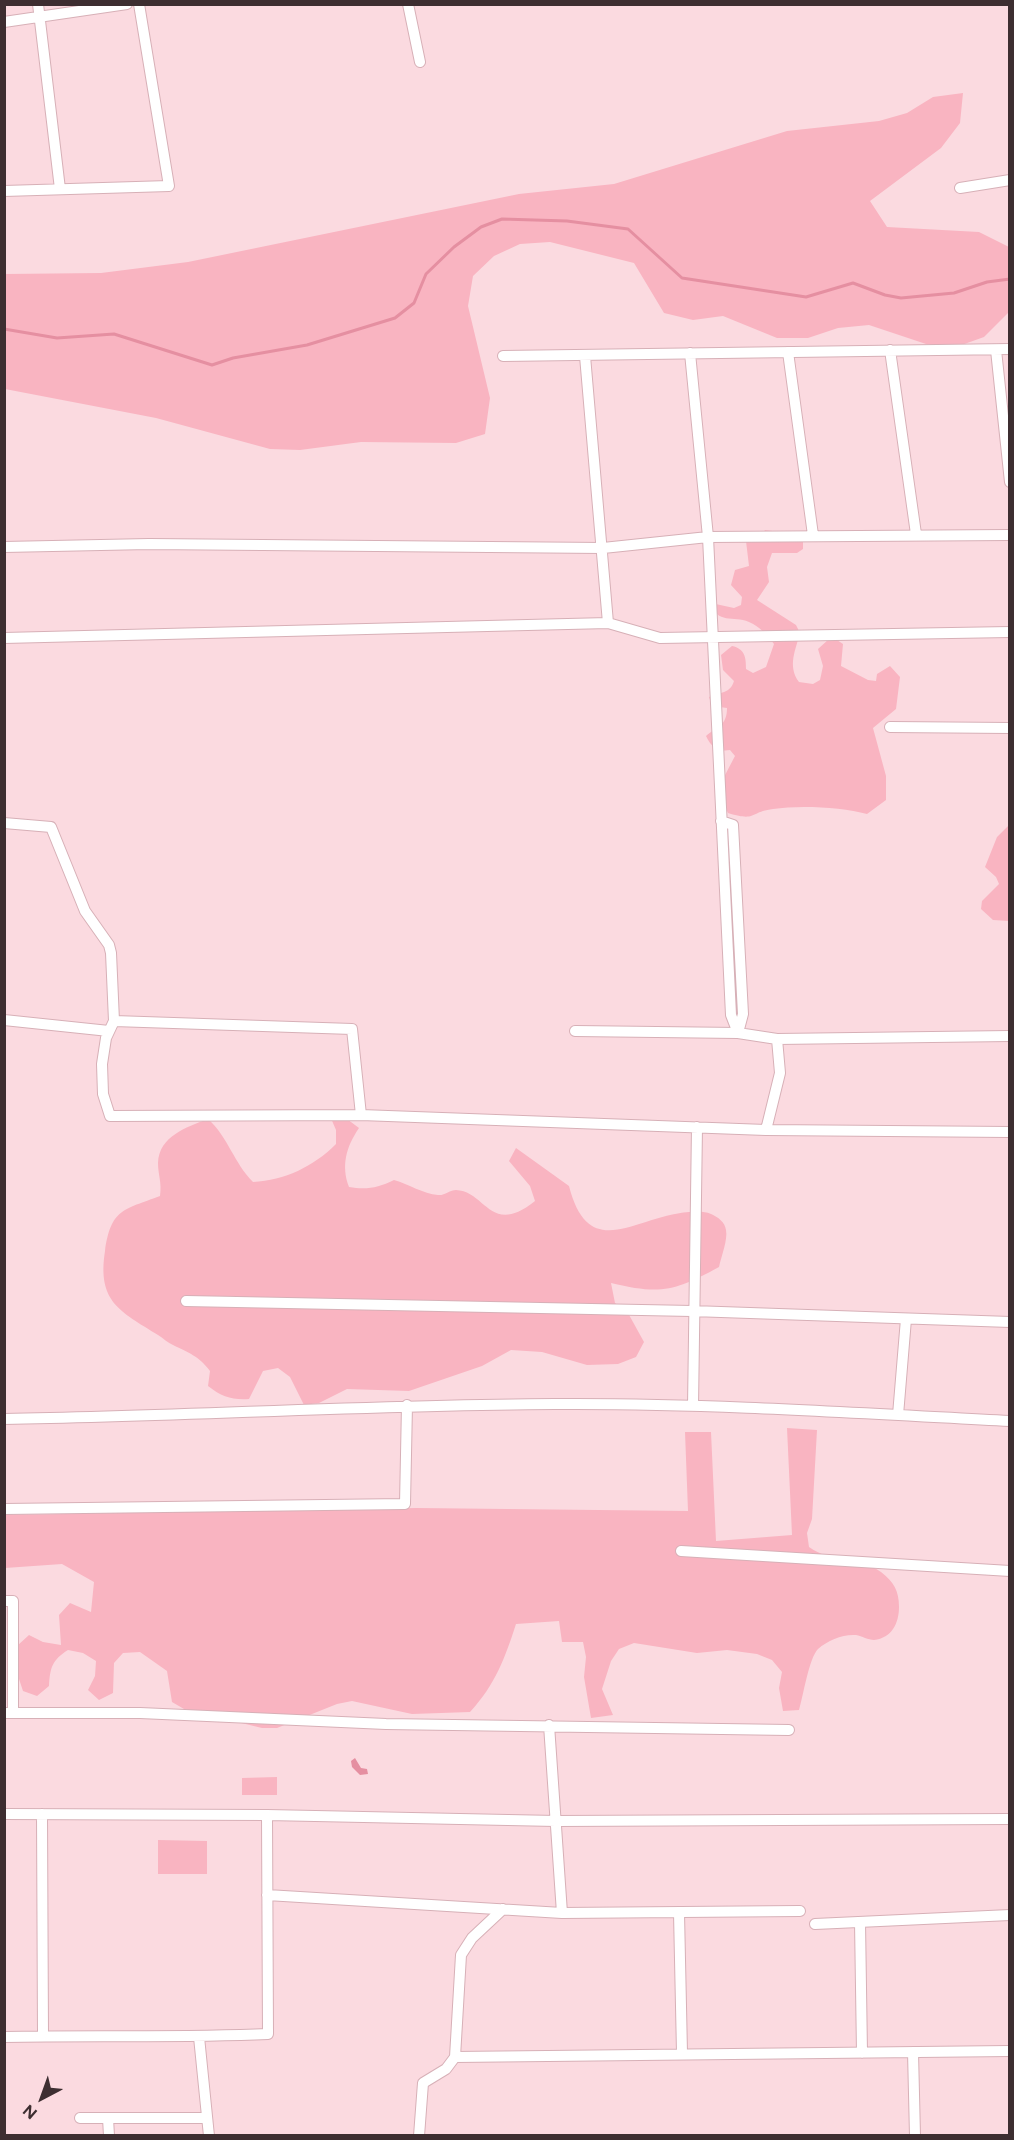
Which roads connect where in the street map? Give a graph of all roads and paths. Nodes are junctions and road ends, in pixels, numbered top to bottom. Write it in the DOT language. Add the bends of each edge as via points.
graph roads {
  1 [pos="127,4"];
  2 [pos="139,4"];
  3 [pos="408,4"];
  4 [pos="39,10"];
  5 [pos="4,22"];
  6 [pos="420,62"];
  7 [pos="1010,180"];
  8 [pos="960,188"];
  9 [pos="60,189"];
  10 [pos="4,191"];
  11 [pos="1010,349"];
  12 [pos="890,350"];
  13 [pos="996,350"];
  14 [pos="788,352"];
  15 [pos="690,353"];
  16 [pos="503,356"];
  17 [pos="585,356"];
  18 [pos="1010,482"];
  19 [pos="916,534"];
  20 [pos="813,535"];
  21 [pos="1010,535"];
  22 [pos="708,537"];
  23 [pos="4,547"];
  24 [pos="603,548"];
  25 [pos="608,623"];
  26 [pos="1010,632"];
  27 [pos="711,636"];
  28 [pos="4,638"];
  29 [pos="890,727"];
  30 [pos="1010,728"];
  31 [pos="721,821"];
  32 [pos="4,823"];
  33 [pos="4,1020"];
  34 [pos="111,1026"];
  35 [pos="575,1031"];
  36 [pos="738,1034"];
  37 [pos="1010,1036"];
  38 [pos="777,1039"];
  39 [pos="361,1115"];
  40 [pos="697,1127"];
  41 [pos="766,1130"];
  42 [pos="1010,1132"];
  43 [pos="186,1301"];
  44 [pos="692,1311"];
  45 [pos="906,1318"];
  46 [pos="1010,1322"];
  47 [pos="407,1405"];
  48 [pos="693,1406"];
  49 [pos="898,1415"];
  50 [pos="4,1419"];
  51 [pos="1010,1421"];
  52 [pos="4,1509"];
  53 [pos="681,1551"];
  54 [pos="1010,1571"];
  55 [pos="4,1601"];
  56 [pos="8,1713"];
  57 [pos="549,1725"];
  58 [pos="789,1730"];
  59 [pos="4,1814"];
  60 [pos="42,1814"];
  61 [pos="267,1815"];
  62 [pos="1010,1819"];
  63 [pos="556,1821"];
  64 [pos="267,1895"];
  65 [pos="503,1909"];
  66 [pos="800,1911"];
  67 [pos="562,1913"];
  68 [pos="679,1913"];
  69 [pos="1010,1915"];
  70 [pos="860,1922"];
  71 [pos="815,1924"];
  72 [pos="43,2036"];
  73 [pos="4,2037"];
  74 [pos="199,2037"];
  75 [pos="1010,2051"];
  76 [pos="913,2052"];
  77 [pos="862,2053"];
  78 [pos="682,2054"];
  79 [pos="455,2057"];
  80 [pos="80,2118"];
  81 [pos="108,2118"];
  82 [pos="207,2118"];
  83 [pos="109,2136"];
  84 [pos="209,2136"];
  85 [pos="420,2136"];
  86 [pos="915,2136"];
  1 -- 4 [label="street"];
  2 -- 9 [label="street" via="169,186"];
  3 -- 6 [label="street"];
  4 -- 5 [label="street"];
  4 -- 9 [label="street"];
  7 -- 8 [label="street"];
  9 -- 10 [label="street"];
  11 -- 13 [label="street"];
  12 -- 13 [label="street"];
  12 -- 14 [label="street"];
  12 -- 19 [label="street"];
  13 -- 18 [label="street"];
  14 -- 15 [label="street"];
  14 -- 20 [label="street"];
  15 -- 17 [label="street"];
  15 -- 22 [label="street"];
  16 -- 17 [label="street"];
  17 -- 24 [label="street"];
  19 -- 20 [label="street"];
  19 -- 21 [label="street"];
  20 -- 22 [label="street"];
  22 -- 24 [label="street"];
  22 -- 27 [label="street"];
  23 -- 24 [label="street" via="149,544"];
  24 -- 25 [label="street"];
  25 -- 27 [label="street" via="660,638"];
  25 -- 28 [label="street"];
  26 -- 27 [label="street"];
  27 -- 31 [label="street"];
  29 -- 30 [label="street"];
  31 -- 36 [label="street" via="731,1015"];
  31 -- 36 [label="street" via="733,825 743,1020"];
  32 -- 34 [label="street" via="45,824 53,830 85,911 108,945"];
  33 -- 34 [label="street"];
  34 -- 39 [label="street" via="352,1029"];
  34 -- 39 [label="street" via="102,1064 103,1094 110,1116"];
  35 -- 36 [label="street"];
  36 -- 38 [label="street"];
  37 -- 38 [label="street"];
  38 -- 41 [label="street" via="780,1073"];
  39 -- 40 [label="street"];
  40 -- 41 [label="street"];
  40 -- 44 [label="street"];
  41 -- 42 [label="street"];
  43 -- 44 [label="street"];
  44 -- 45 [label="street"];
  44 -- 48 [label="street"];
  45 -- 46 [label="street"];
  45 -- 49 [label="street"];
  47 -- 48 [label="street"];
  47 -- 50 [label="street" via="184,1416"];
  47 -- 52 [label="street" via="405,1504"];
  48 -- 49 [label="street"];
  49 -- 51 [label="street"];
  53 -- 54 [label="street"];
  55 -- 56 [label="street" via="13,1601"];
  56 -- 57 [label="street"];
  57 -- 58 [label="street"];
  57 -- 63 [label="street"];
  59 -- 60 [label="street"];
  60 -- 61 [label="street"];
  60 -- 72 [label="street"];
  61 -- 63 [label="street"];
  61 -- 64 [label="street"];
  62 -- 63 [label="street"];
  63 -- 67 [label="street"];
  64 -- 65 [label="street"];
  64 -- 74 [label="street" via="268,2034"];
  65 -- 67 [label="street"];
  65 -- 79 [label="street" via="472,1938 461,1955"];
  66 -- 68 [label="street"];
  67 -- 68 [label="street"];
  68 -- 78 [label="street"];
  69 -- 70 [label="street"];
  70 -- 71 [label="street"];
  70 -- 77 [label="street"];
  72 -- 73 [label="street"];
  72 -- 74 [label="street"];
  74 -- 82 [label="street"];
  75 -- 76 [label="street"];
  76 -- 77 [label="street"];
  76 -- 86 [label="street"];
  77 -- 78 [label="street"];
  78 -- 79 [label="street"];
  79 -- 85 [label="street" via="446,2069 423,2084"];
  80 -- 81 [label="street"];
  81 -- 82 [label="street"];
  81 -- 83 [label="street"];
  82 -- 84 [label="street"];
}
